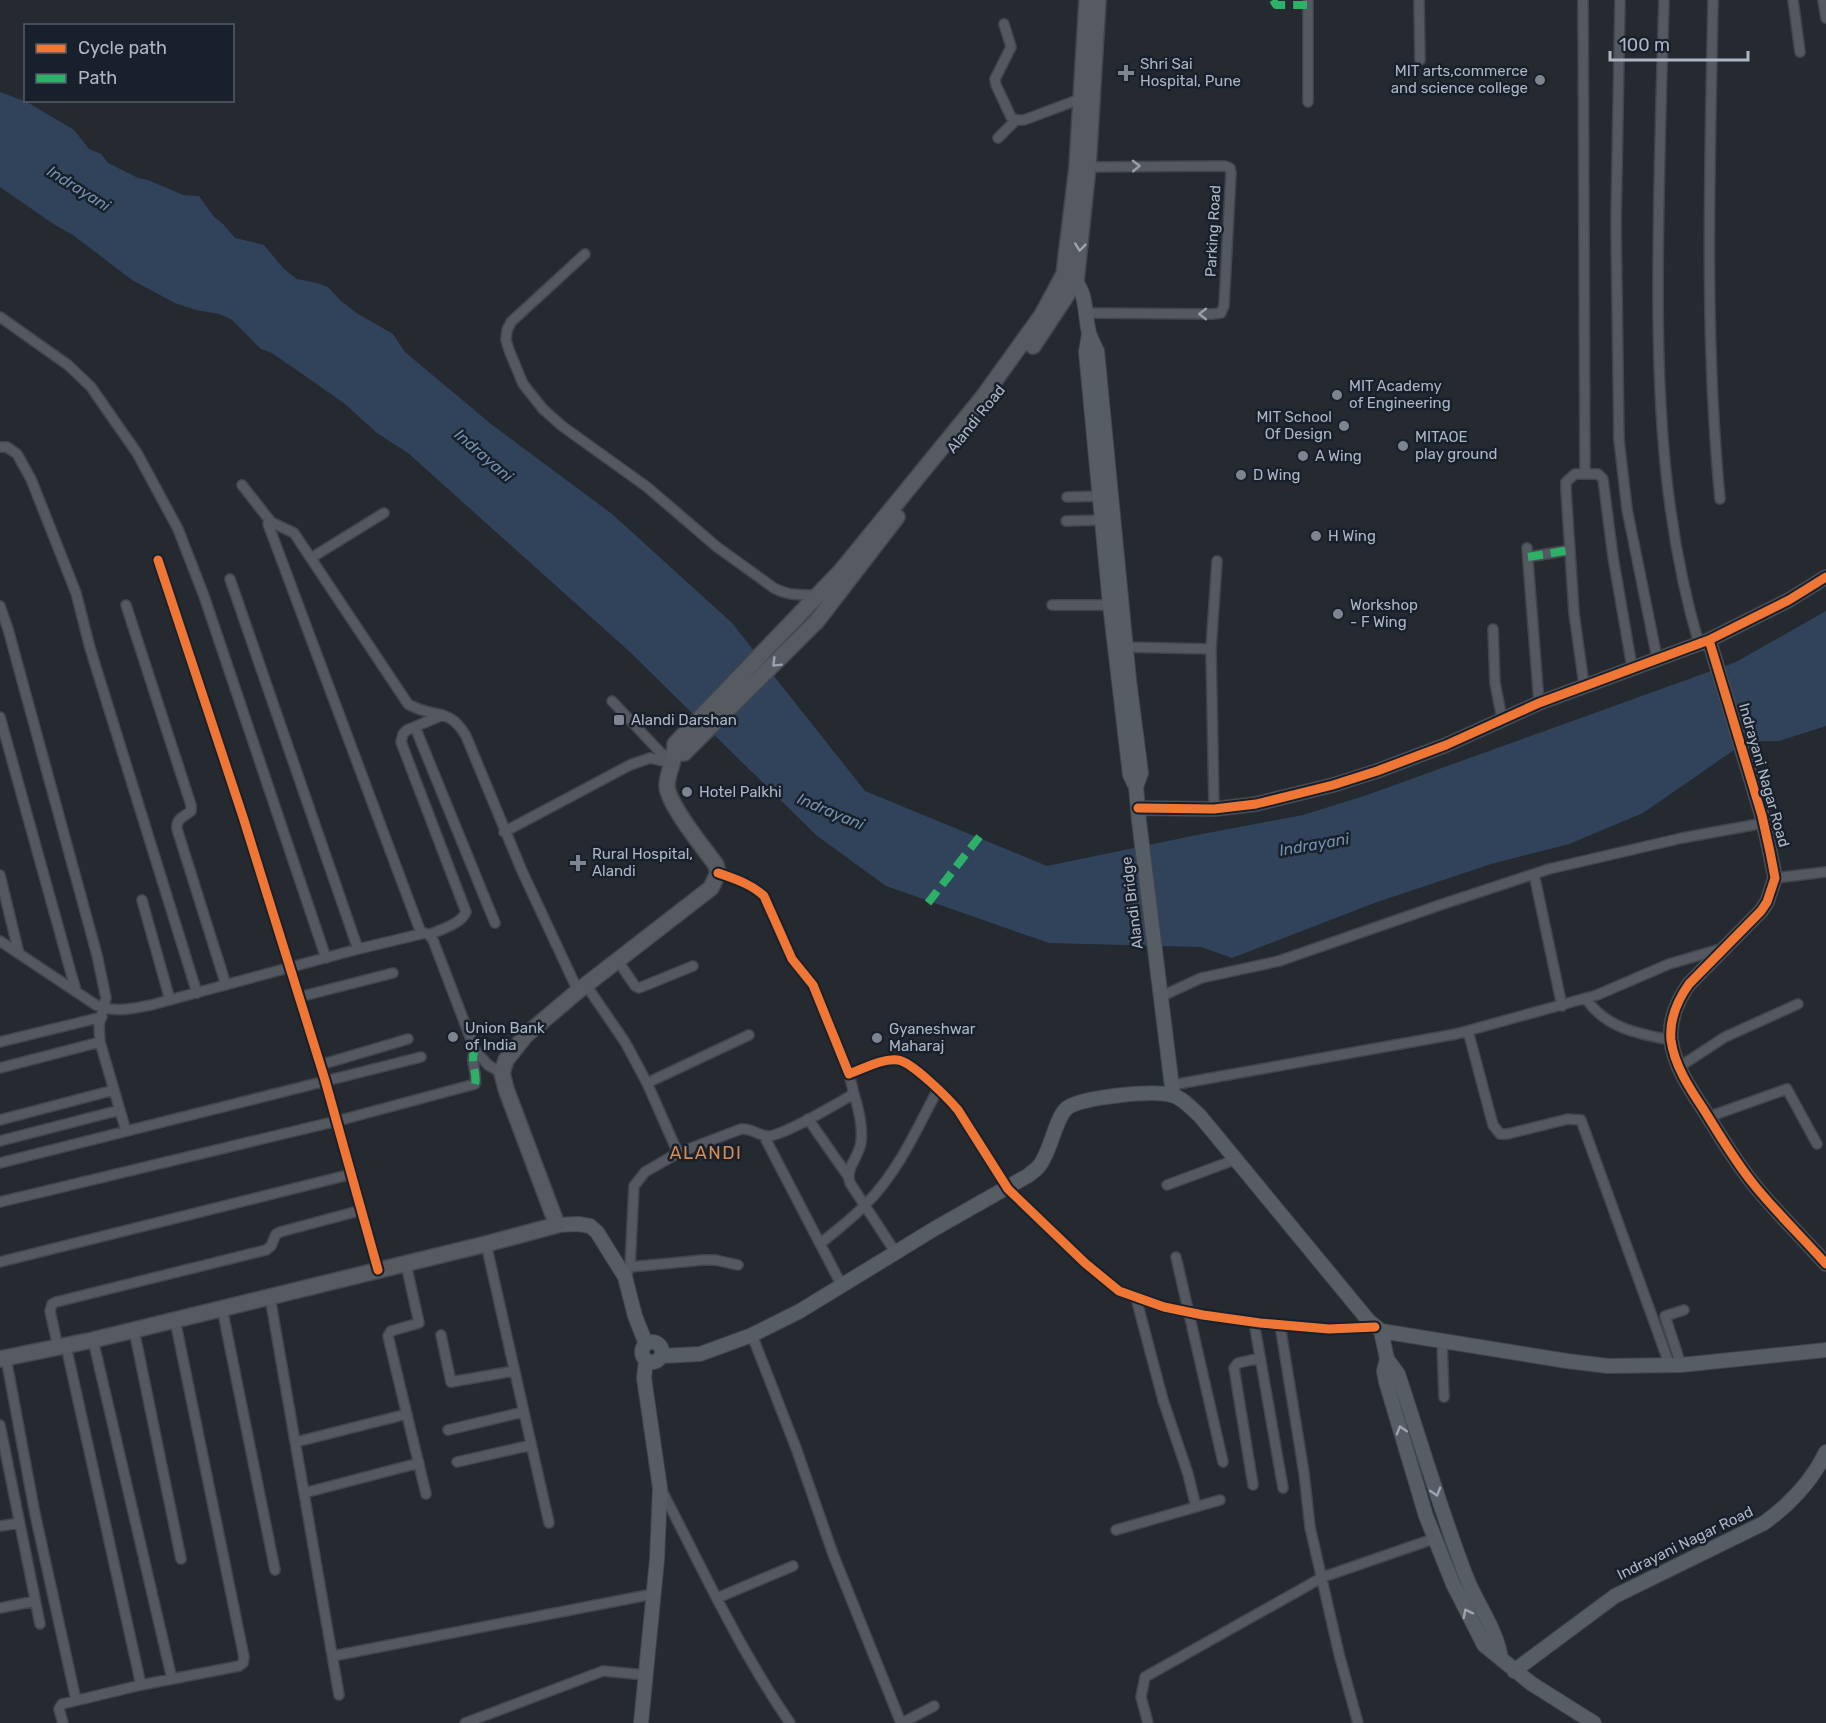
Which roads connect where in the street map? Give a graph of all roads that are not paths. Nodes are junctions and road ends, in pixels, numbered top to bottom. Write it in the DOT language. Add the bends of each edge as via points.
graph roads {
  1 [pos="1087,0"];
  2 [pos="1098,0"];
  3 [pos="1308,0"];
  4 [pos="1419,0"];
  5 [pos="1583,0"];
  6 [pos="1620,0"];
  7 [pos="1664,0"];
  8 [pos="1713,0"];
  9 [pos="1793,0"];
  10 [pos="1823,0"];
  11 [pos="1826,18"];
  12 [pos="1004,24"];
  13 [pos="1800,52"];
  14 [pos="1420,60"];
  15 [pos="1080,99"];
  16 [pos="1308,102"];
  17 [pos="1016,120"];
  18 [pos="998,138"];
  19 [pos="1082,167"];
  20 [pos="585,254"];
  21 [pos="1070,277"];
  22 [pos="1086,313"];
  23 [pos="0,317"];
  24 [pos="0,447"];
  25 [pos="1585,473"];
  26 [pos="242,486"];
  27 [pos="1067,497"];
  28 [pos="1720,499"];
  29 [pos="1105,502"];
  30 [pos="384,513"];
  31 [pos="269,519"];
  32 [pos="1066,521"];
  33 [pos="1107,526"];
  34 [pos="1570,550"];
  35 [pos="311,558"];
  36 [pos="158,561"];
  37 [pos="1217,561"];
  38 [pos="850,568"];
  39 [pos="1826,577"];
  40 [pos="230,579"];
  41 [pos="819,595"];
  42 [pos="126,605"];
  43 [pos="1052,605"];
  44 [pos="0,606"];
  45 [pos="1114,608"];
  46 [pos="1493,629"];
  47 [pos="1707,646"];
  48 [pos="1120,647"];
  49 [pos="1211,649"];
  50 [pos="1657,658"];
  51 [pos="1632,667"];
  52 [pos="1584,685"];
  53 [pos="612,701"];
  54 [pos="1539,703"];
  55 [pos="444,715"];
  56 [pos="0,717"];
  57 [pos="1502,719"];
  58 [pos="415,727"];
  59 [pos="687,741"];
  60 [pos="673,759"];
  61 [pos="1214,809"];
  62 [pos="1138,814"];
  63 [pos="1763,820"];
  64 [pos="504,832"];
  65 [pos="1826,872"];
  66 [pos="718,873"];
  67 [pos="1534,874"];
  68 [pos="0,875"];
  69 [pos="1775,878"];
  70 [pos="142,900"];
  71 [pos="495,923"];
  72 [pos="425,934"];
  73 [pos="0,940"];
  74 [pos="1726,947"];
  75 [pos="358,949"];
  76 [pos="20,954"];
  77 [pos="326,958"];
  78 [pos="618,961"];
  79 [pos="693,966"];
  80 [pos="290,967"];
  81 [pos="393,973"];
  82 [pos="226,985"];
  83 [pos="582,988"];
  84 [pos="76,991"];
  85 [pos="197,993"];
  86 [pos="299,997"];
  87 [pos="1160,997"];
  88 [pos="1586,999"];
  89 [pos="170,1000"];
  90 [pos="1798,1004"];
  91 [pos="1562,1006"];
  92 [pos="103,1012"];
  93 [pos="1468,1031"];
  94 [pos="749,1035"];
  95 [pos="408,1038"];
  96 [pos="1671,1040"];
  97 [pos="0,1042"];
  98 [pos="99,1042"];
  99 [pos="475,1050"];
  100 [pos="421,1057"];
  101 [pos="320,1065"];
  102 [pos="1679,1067"];
  103 [pos="0,1068"];
  104 [pos="502,1073"];
  105 [pos="849,1074"];
  106 [pos="326,1080"];
  107 [pos="647,1083"];
  108 [pos="938,1089"];
  109 [pos="114,1090"];
  110 [pos="1172,1090"];
  111 [pos="854,1094"];
  112 [pos="120,1110"];
  113 [pos="1708,1117"];
  114 [pos="808,1119"];
  115 [pos="0,1120"];
  116 [pos="337,1121"];
  117 [pos="126,1131"];
  118 [pos="764,1136"];
  119 [pos="0,1141"];
  120 [pos="1817,1144"];
  121 [pos="678,1153"];
  122 [pos="1237,1159"];
  123 [pos="0,1163"];
  124 [pos="352,1174"];
  125 [pos="848,1176"];
  126 [pos="1167,1185"];
  127 [pos="1008,1188"];
  128 [pos="0,1202"];
  129 [pos="865,1206"];
  130 [pos="362,1210"];
  131 [pos="557,1224"];
  132 [pos="486,1244"];
  133 [pos="820,1244"];
  134 [pos="896,1253"];
  135 [pos="1176,1257"];
  136 [pos="0,1262"];
  137 [pos="405,1264"];
  138 [pos="1826,1264"];
  139 [pos="738,1265"];
  140 [pos="378,1270"];
  141 [pos="628,1272"];
  142 [pos="842,1286"];
  143 [pos="270,1297"];
  144 [pos="1136,1298"];
  145 [pos="222,1308"];
  146 [pos="1684,1310"];
  147 [pos="1189,1312"];
  148 [pos="175,1320"];
  149 [pos="1254,1322"];
  150 [pos="1280,1325"];
  151 [pos="1378,1329"];
  152 [pos="134,1330"];
  153 [pos="441,1335"];
  154 [pos="752,1335"];
  155 [pos="93,1340"];
  156 [pos="1442,1341"];
  157 [pos="645,1344"];
  158 [pos="62,1347"];
  159 [pos="1826,1350"];
  160 [pos="661,1356"];
  161 [pos="1260,1358"];
  162 [pos="3,1359"];
  163 [pos="1387,1359"];
  164 [pos="646,1361"];
  165 [pos="1676,1365"];
  166 [pos="514,1371"];
  167 [pos="1444,1397"];
  168 [pos="523,1412"];
  169 [pos="407,1414"];
  170 [pos="0,1425"];
  171 [pos="448,1430"];
  172 [pos="296,1442"];
  173 [pos="531,1445"];
  174 [pos="1826,1452"];
  175 [pos="457,1462"];
  176 [pos="1223,1462"];
  177 [pos="419,1463"];
  178 [pos="1253,1485"];
  179 [pos="660,1488"];
  180 [pos="1283,1488"];
  181 [pos="304,1493"];
  182 [pos="426,1494"];
  183 [pos="1220,1500"];
  184 [pos="1196,1507"];
  185 [pos="1443,1513"];
  186 [pos="1426,1516"];
  187 [pos="549,1522"];
  188 [pos="18,1523"];
  189 [pos="0,1526"];
  190 [pos="1116,1530"];
  191 [pos="1436,1538"];
  192 [pos="181,1559"];
  193 [pos="793,1566"];
  194 [pos="275,1570"];
  195 [pos="1323,1577"];
  196 [pos="654,1594"];
  197 [pos="717,1598"];
  198 [pos="35,1601"];
  199 [pos="0,1608"];
  200 [pos="40,1624"];
  201 [pos="333,1656"];
  202 [pos="1501,1659"];
  203 [pos="1514,1671"];
  204 [pos="646,1675"];
  205 [pos="172,1679"];
  206 [pos="141,1685"];
  207 [pos="339,1695"];
  208 [pos="76,1701"];
  209 [pos="934,1706"];
  210 [pos="63,1723"];
  211 [pos="465,1723"];
  212 [pos="641,1723"];
  213 [pos="790,1723"];
  214 [pos="901,1723"];
  215 [pos="1148,1723"];
  216 [pos="1358,1723"];
  217 [pos="1594,1723"];
  1 -- 15 [label="main road"];
  2 -- 19 [label="main road, Alandi Road"];
  3 -- 16 [label="street"];
  4 -- 14 [label="street"];
  5 -- 25 [label="street"];
  6 -- 50 [label="street" via="1616,223 1619,440 1627,509"];
  7 -- 47 [label="street" via="1658,223 1660,411 1676,548 1689,609"];
  8 -- 28 [label="street" via="1710,349"];
  9 -- 13 [label="street"];
  10 -- 11 [label="street"];
  12 -- 17 [label="street" via="1011,47 995,79 1011,117"];
  15 -- 17 [label="street"];
  15 -- 19 [label="main road"];
  17 -- 18 [label="street"];
  19 -- 21 [label="main road, Alandi Road, one-way"];
  19 -- 21 [label="main road, Alandi Road" via="1068,239"];
  19 -- 22 [label="street, Parking Road, one-way" via="1226,166 1231,173 1221,313"];
  20 -- 41 [label="street" via="507,330 509,350 528,390 562,426 647,487 717,547 774,588 792,595"];
  21 -- 22 [label="main road, Alandi Bridge" via="1083,296"];
  21 -- 38 [label="main road, Alandi Road" via="980,407"];
  22 -- 29 [label="main road, Alandi Bridge" via="1086,352 1095,387"];
  23 -- 77 [label="street" via="68,365 90,387 137,453 178,529"];
  24 -- 85 [label="street" via="13,450 21,459 76,593"];
  25 -- 34 [label="street" via="1575,474 1566,482"];
  25 -- 51 [label="street" via="1604,479"];
  26 -- 31 [label="street"];
  27 -- 29 [label="street"];
  29 -- 33 [label="main road, Alandi Bridge"];
  30 -- 35 [label="street"];
  31 -- 35 [label="street" via="294,533"];
  31 -- 72 [label="street" via="304,622"];
  32 -- 33 [label="street"];
  33 -- 45 [label="main road, Alandi Bridge"];
  34 -- 52 [label="street"];
  34 -- 54 [label="street" via="1528,553"];
  35 -- 55 [label="street" via="403,699 416,709"];
  36 -- 80 [label="street"];
  37 -- 49 [label="street"];
  38 -- 41 [label="main road, Alandi Road"];
  38 -- 59 [label="main road, Alandi Road, one-way" via="817,621"];
  39 -- 47 [label="main road"];
  40 -- 75 [label="street"];
  41 -- 59 [label="main road, Alandi Road"];
  42 -- 82 [label="street" via="191,805 191,811 176,823 177,829"];
  43 -- 45 [label="street"];
  44 -- 92 [label="street" via="90,925 104,987"];
  45 -- 48 [label="main road, Alandi Bridge"];
  46 -- 57 [label="street" via="1495,683"];
  47 -- 50 [label="main road"];
  47 -- 63 [label="main road, Indrayani Nagar Road"];
  48 -- 49 [label="street"];
  48 -- 62 [label="main road, Alandi Bridge" via="1130,775 1137,788"];
  49 -- 61 [label="street"];
  50 -- 51 [label="main road"];
  51 -- 52 [label="main road"];
  52 -- 54 [label="main road"];
  53 -- 60 [label="street" via="661,753"];
  54 -- 57 [label="main road"];
  55 -- 58 [label="street"];
  55 -- 64 [label="street" via="453,718 466,736"];
  56 -- 84 [label="street"];
  57 -- 61 [label="main road" via="1446,745 1333,785 1256,804"];
  58 -- 71 [label="street"];
  58 -- 72 [label="street" via="403,734 401,741 466,912 459,921"];
  59 -- 60 [label="main road" via="675,744"];
  60 -- 64 [label="street" via="650,758 630,765"];
  60 -- 66 [label="main road" via="667,789"];
  61 -- 62 [label="main road"];
  62 -- 87 [label="main road, Alandi Bridge"];
  63 -- 67 [label="street"];
  63 -- 69 [label="main road, Indrayani Nagar Road"];
  64 -- 83 [label="street"];
  65 -- 69 [label="street"];
  66 -- 78 [label="main road" via="711,888"];
  66 -- 105 [label="street" via="757,889 764,896 792,959 813,985"];
  67 -- 87 [label="street" via="1279,961 1201,978"];
  67 -- 91 [label="street"];
  68 -- 76 [label="street"];
  69 -- 74 [label="main road" via="1761,911"];
  70 -- 89 [label="street"];
  72 -- 75 [label="street"];
  72 -- 99 [label="street" via="437,949"];
  73 -- 76 [label="street"];
  74 -- 88 [label="street" via="1669,964"];
  74 -- 96 [label="main road" via="1681,996 1673,1013"];
  75 -- 77 [label="street"];
  76 -- 84 [label="street"];
  77 -- 80 [label="street"];
  78 -- 79 [label="street" via="639,988"];
  78 -- 83 [label="main road"];
  80 -- 82 [label="street"];
  80 -- 86 [label="street"];
  81 -- 86 [label="street"];
  82 -- 85 [label="street"];
  83 -- 104 [label="main road" via="526,1035 506,1060"];
  83 -- 107 [label="street" via="625,1042"];
  84 -- 92 [label="street"];
  85 -- 89 [label="street"];
  86 -- 101 [label="street"];
  87 -- 110 [label="main road, Alandi Bridge"];
  88 -- 91 [label="street"];
  88 -- 96 [label="street" via="1595,1012 1630,1032"];
  89 -- 92 [label="street"];
  90 -- 102 [label="street" via="1725,1037"];
  91 -- 93 [label="street"];
  92 -- 97 [label="street"];
  92 -- 98 [label="street"];
  93 -- 110 [label="street"];
  93 -- 165 [label="street" via="1493,1125 1500,1134 1568,1119 1581,1120"];
  94 -- 107 [label="street"];
  95 -- 101 [label="street"];
  96 -- 102 [label="main road"];
  98 -- 103 [label="street"];
  98 -- 109 [label="street"];
  99 -- 104 [label="street"];
  99 -- 116 [label="street" via="475,1084"];
  100 -- 106 [label="street"];
  101 -- 106 [label="street"];
  102 -- 113 [label="main road"];
  104 -- 131 [label="main road"];
  105 -- 108 [label="street" via="896,1060 906,1062"];
  105 -- 111 [label="street"];
  106 -- 116 [label="street"];
  106 -- 117 [label="street"];
  107 -- 121 [label="street"];
  108 -- 127 [label="street" via="958,1110"];
  108 -- 129 [label="street" via="898,1164"];
  109 -- 112 [label="street"];
  109 -- 115 [label="street"];
  110 -- 122 [label="main road"];
  110 -- 127 [label="main road" via="1120,1095 1067,1108 1039,1167"];
  111 -- 114 [label="street"];
  111 -- 125 [label="street" via="861,1145"];
  112 -- 117 [label="street"];
  112 -- 119 [label="street"];
  113 -- 120 [label="street" via="1787,1089"];
  113 -- 138 [label="main road" via="1754,1185"];
  114 -- 118 [label="street"];
  114 -- 125 [label="street"];
  116 -- 124 [label="street"];
  116 -- 128 [label="street"];
  117 -- 123 [label="street"];
  118 -- 121 [label="street" via="741,1129"];
  118 -- 133 [label="street"];
  121 -- 141 [label="street" via="645,1172 634,1186"];
  122 -- 126 [label="street"];
  122 -- 151 [label="main road"];
  124 -- 130 [label="street"];
  124 -- 136 [label="street"];
  125 -- 129 [label="street"];
  127 -- 134 [label="main road"];
  127 -- 144 [label="street" via="1101,1277"];
  129 -- 133 [label="street"];
  129 -- 134 [label="street"];
  130 -- 140 [label="street"];
  130 -- 158 [label="street" via="280,1232 266,1250 56,1302 50,1311"];
  131 -- 132 [label="main road"];
  131 -- 141 [label="main road" via="590,1226"];
  132 -- 137 [label="main road"];
  132 -- 166 [label="street"];
  133 -- 142 [label="street"];
  134 -- 142 [label="main road"];
  135 -- 147 [label="street"];
  137 -- 140 [label="main road"];
  137 -- 169 [label="street" via="419,1323 393,1330 388,1336"];
  139 -- 141 [label="street" via="703,1260"];
  140 -- 143 [label="main road"];
  141 -- 157 [label="main road" via="635,1316"];
  142 -- 154 [label="main road"];
  143 -- 145 [label="main road"];
  143 -- 172 [label="street"];
  144 -- 147 [label="street"];
  144 -- 184 [label="street"];
  145 -- 148 [label="main road"];
  145 -- 194 [label="street"];
  146 -- 165 [label="street" via="1665,1316"];
  147 -- 149 [label="street"];
  147 -- 176 [label="street"];
  148 -- 152 [label="main road"];
  148 -- 205 [label="street" via="244,1657 239,1666"];
  149 -- 150 [label="street"];
  149 -- 161 [label="street"];
  150 -- 151 [label="street"];
  150 -- 195 [label="street" via="1310,1527"];
  151 -- 156 [label="main road"];
  151 -- 163 [label="main road"];
  152 -- 155 [label="main road"];
  152 -- 192 [label="street"];
  153 -- 166 [label="street" via="452,1382"];
  154 -- 160 [label="main road" via="700,1354"];
  154 -- 214 [label="street"];
  155 -- 158 [label="main road"];
  155 -- 205 [label="street"];
  156 -- 165 [label="main road" via="1608,1366"];
  156 -- 167 [label="street"];
  157 -- 160 [label="main road" via="659,1344"];
  157 -- 164 [label="main road" via="641,1353"];
  158 -- 162 [label="main road"];
  158 -- 206 [label="street"];
  159 -- 165 [label="main road"];
  160 -- 164 [label="main road" via="656,1362"];
  161 -- 178 [label="street" via="1238,1363 1234,1368"];
  161 -- 180 [label="street"];
  162 -- 208 [label="street"];
  163 -- 185 [label="main road, one-way" via="1398,1374"];
  186 -- 163 [label="main road, one-way" via="1386,1382"];
  164 -- 179 [label="main road" via="644,1378"];
  166 -- 168 [label="street"];
  168 -- 171 [label="street"];
  168 -- 173 [label="street"];
  169 -- 172 [label="street"];
  169 -- 177 [label="street"];
  170 -- 188 [label="street"];
  172 -- 181 [label="street"];
  173 -- 175 [label="street"];
  173 -- 187 [label="street"];
  174 -- 203 [label="main road, Indrayani Nagar Road" via="1803,1488 1764,1523 1615,1596"];
  177 -- 181 [label="street"];
  177 -- 182 [label="street"];
  179 -- 196 [label="main road"];
  179 -- 197 [label="street"];
  181 -- 201 [label="street"];
  183 -- 184 [label="street"];
  184 -- 190 [label="street"];
  185 -- 186 [label="main road"];
  185 -- 202 [label="main road"];
  186 -- 191 [label="main road"];
  188 -- 189 [label="street"];
  188 -- 198 [label="street"];
  191 -- 195 [label="street"];
  202 -- 191 [label="main road, one-way" via="1484,1645 1453,1584"];
  193 -- 197 [label="street"];
  195 -- 215 [label="street" via="1145,1677 1142,1697"];
  195 -- 216 [label="street"];
  196 -- 201 [label="street"];
  196 -- 204 [label="main road"];
  197 -- 213 [label="street"];
  198 -- 199 [label="street"];
  198 -- 200 [label="street"];
  201 -- 207 [label="street"];
  202 -- 203 [label="main road"];
  203 -- 217 [label="main road"];
  204 -- 211 [label="street" via="603,1671"];
  204 -- 212 [label="main road"];
  205 -- 206 [label="street"];
  206 -- 208 [label="street"];
  208 -- 210 [label="street" via="60,1706"];
  209 -- 214 [label="street"];
}
